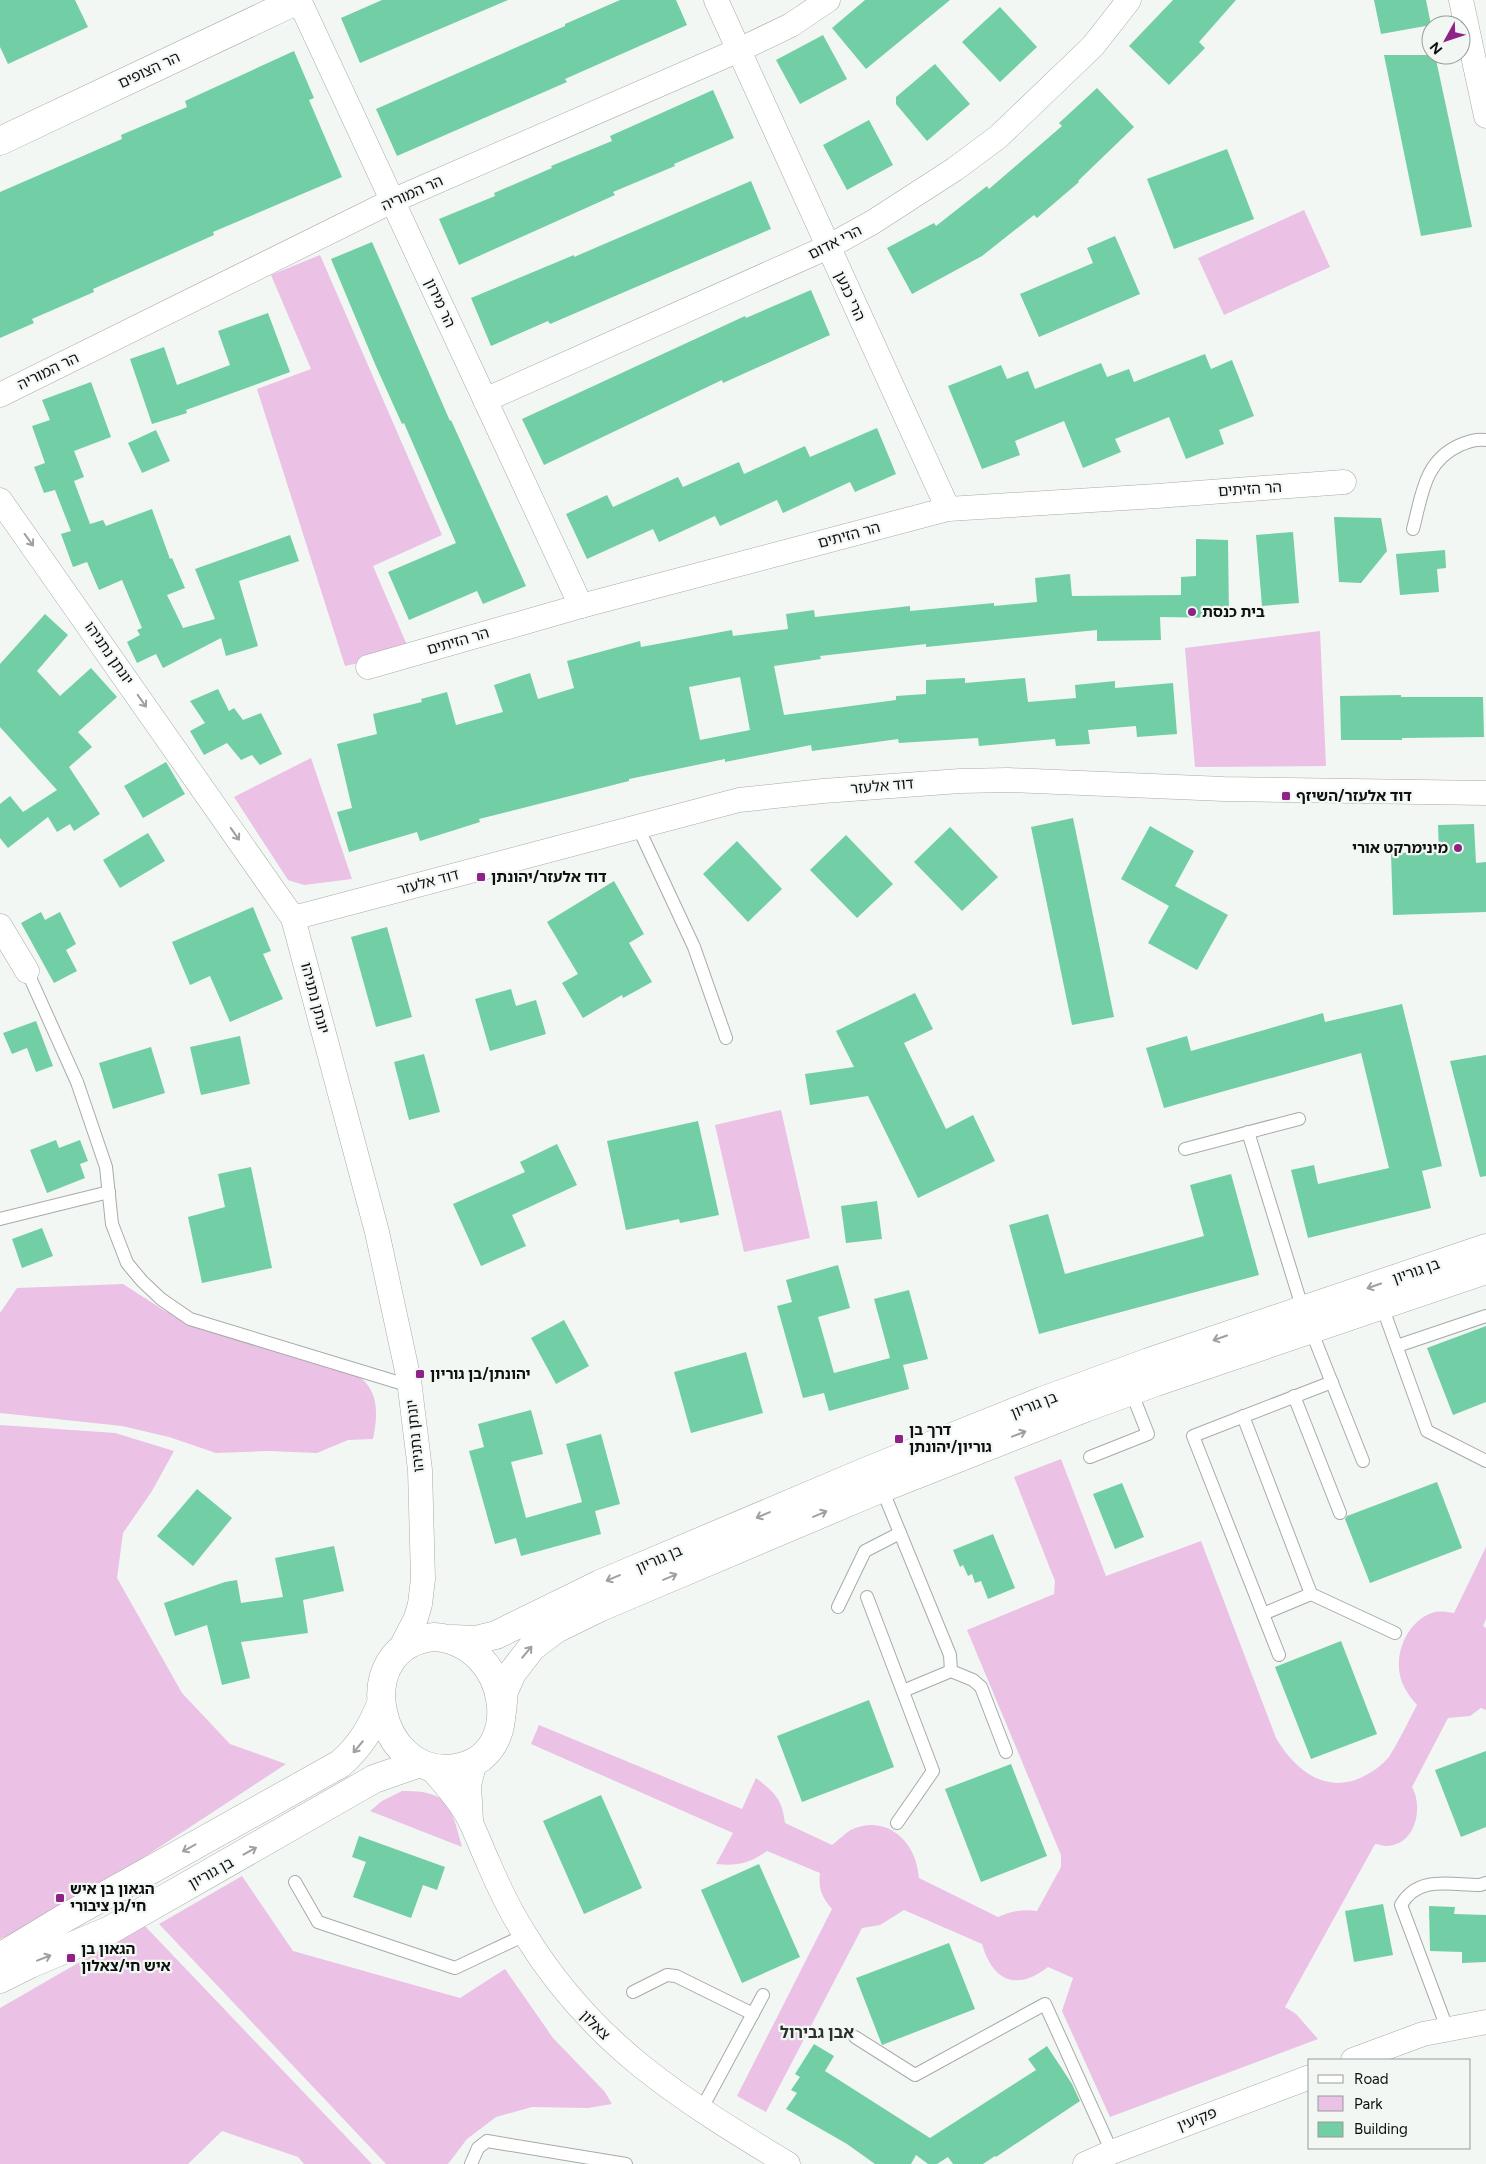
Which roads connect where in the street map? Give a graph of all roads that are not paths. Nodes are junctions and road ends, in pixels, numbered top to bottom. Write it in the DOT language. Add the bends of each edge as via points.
graph roads {
  1 [pos="299,0"];
  2 [pos="716,0"];
  3 [pos="828,0"];
  4 [pos="1129,0"];
  5 [pos="1461,0"];
  6 [pos="739,50"];
  7 [pos="1480,57"];
  8 [pos="1486,116"];
  9 [pos="0,141"];
  10 [pos="392,201"];
  11 [pos="828,247"];
  12 [pos="0,395"];
  13 [pos="485,400"];
  14 [pos="1486,440"];
  15 [pos="1344,482"];
  16 [pos="0,500"];
  17 [pos="948,509"];
  18 [pos="1413,529"];
  19 [pos="581,606"];
  20 [pos="368,667"];
  21 [pos="1486,793"];
  22 [pos="638,827"];
  23 [pos="293,918"];
  24 [pos="0,926"];
  25 [pos="27,971"];
  26 [pos="726,1038"];
  27 [pos="1299,1118"];
  28 [pos="1248,1132"];
  29 [pos="1185,1150"];
  30 [pos="109,1192"];
  31 [pos="0,1220"];
  32 [pos="1486,1248"];
  33 [pos="1486,1270"];
  34 [pos="1382,1306"];
  35 [pos="1486,1316"];
  36 [pos="1307,1320"];
  37 [pos="1397,1346"];
  38 [pos="1332,1382"];
  39 [pos="410,1386"];
  40 [pos="1131,1391"];
  41 [pos="1294,1396"];
  42 [pos="1243,1416"];
  43 [pos="1090,1457"];
  44 [pos="1363,1461"];
  45 [pos="1486,1461"];
  46 [pos="882,1488"];
  47 [pos="1340,1513"];
  48 [pos="900,1533"];
  49 [pos="423,1579"];
  50 [pos="1311,1594"];
  51 [pos="867,1597"];
  52 [pos="838,1607"];
  53 [pos="1263,1614"];
  54 [pos="1395,1633"];
  55 [pos="448,1638"];
  56 [pos="400,1651"];
  57 [pos="1279,1655"];
  58 [pos="951,1671"];
  59 [pos="902,1691"];
  60 [pos="381,1704"];
  61 [pos="502,1712"];
  62 [pos="1006,1752"];
  63 [pos="475,1761"];
  64 [pos="425,1764"];
  65 [pos="471,1822"];
  66 [pos="897,1823"];
  67 [pos="295,1882"];
  68 [pos="1486,1883"];
  69 [pos="525,1935"];
  70 [pos="0,1957"];
  71 [pos="0,1979"];
  72 [pos="633,1992"];
  73 [pos="763,1995"];
  74 [pos="753,2014"];
  75 [pos="1486,2022"];
  76 [pos="1447,2028"];
  77 [pos="855,2037"];
  78 [pos="1356,2059"];
  79 [pos="1308,2078"];
  80 [pos="701,2110"];
  81 [pos="1112,2152"];
  82 [pos="471,2164"];
  83 [pos="626,2164"];
  84 [pos="788,2164"];
  85 [pos="1086,2164"];
  1 -- 9 [label="street, הר הצופים"];
  1 -- 10 [label="street, הר מירון"];
  2 -- 6 [label="street, הרי כנען"];
  3 -- 6 [label="street, הר המוריה" via="791,25"];
  4 -- 11 [label="street, הרי אדום" via="1093,46 998,137 955,169"];
  5 -- 7 [label="street"];
  6 -- 10 [label="street, הר המוריה"];
  6 -- 11 [label="street, הרי כנען"];
  7 -- 8 [label="street"];
  10 -- 12 [label="street, הר המוריה"];
  10 -- 13 [label="street, הר מירון"];
  11 -- 13 [label="street, הרי אדום"];
  11 -- 17 [label="street, הרי כנען"];
  13 -- 19 [label="street, הר מירון"];
  14 -- 18 [label="lane" via="1475,439 1436,461 1425,480"];
  15 -- 17 [label="street, הר הזיתים"];
  16 -- 23 [label="street, יונתן נתניהו, one-way"];
  17 -- 19 [label="street, הר הזיתים"];
  19 -- 20 [label="street, הר הזיתים"];
  21 -- 22 [label="street, דוד אלעזר" via="1224,790 960,780 739,800"];
  22 -- 23 [label="street, דוד אלעזר"];
  22 -- 26 [label="lane" via="694,947"];
  23 -- 39 [label="street, יונתן נתניהו" via="376,1232"];
  24 -- 25 [label="street"];
  25 -- 30 [label="lane" via="77,1082 106,1167"];
  27 -- 28 [label="lane"];
  28 -- 29 [label="lane"];
  28 -- 36 [label="lane"];
  30 -- 31 [label="lane"];
  30 -- 39 [label="lane" via="112,1224 127,1263 161,1299 190,1320"];
  32 -- 36 [label="street, בן גוריון, one-way"];
  33 -- 34 [label="street, בן גוריון"];
  34 -- 36 [label="street, בן גוריון"];
  34 -- 37 [label="lane"];
  35 -- 37 [label="lane"];
  36 -- 38 [label="lane"];
  36 -- 40 [label="street, בן גוריון"];
  36 -- 55 [label="street, בן גוריון, one-way" via="1149,1362 936,1443 600,1584 496,1635 475,1640"];
  37 -- 45 [label="lane" via="1427,1431"];
  38 -- 41 [label="lane"];
  38 -- 44 [label="lane"];
  39 -- 49 [label="street, יונתן נתניהו" via="420,1470"];
  40 -- 43 [label="lane" via="1148,1434"];
  46 -- 40 [label="street, בן גוריון, one-way"];
  41 -- 42 [label="lane"];
  41 -- 47 [label="lane"];
  42 -- 50 [label="lane"];
  42 -- 53 [label="lane" via="1193,1436"];
  46 -- 48 [label="lane"];
  61 -- 46 [label="street, בן גוריון, one-way" via="504,1691 512,1673 532,1647 556,1629 609,1603"];
  48 -- 52 [label="lane" via="865,1552"];
  48 -- 58 [label="lane" via="950,1655"];
  49 -- 55 [label="street, יונתן נתניהו" via="428,1607"];
  49 -- 56 [label="street, יונתן נתניהו" via="416,1618"];
  50 -- 53 [label="lane"];
  50 -- 54 [label="lane"];
  51 -- 59 [label="lane"];
  53 -- 57 [label="lane"];
  55 -- 56 [label="street" via="425,1638"];
  55 -- 61 [label="street" via="470,1648 485,1662 496,1681"];
  56 -- 60 [label="street" via="384,1675"];
  58 -- 59 [label="lane"];
  58 -- 62 [label="lane" via="981,1687"];
  59 -- 66 [label="lane" via="933,1771"];
  60 -- 64 [label="street" via="391,1735 404,1751"];
  60 -- 70 [label="street, one-way" via="366,1736 340,1764"];
  61 -- 63 [label="street" via="494,1740"];
  63 -- 64 [label="street" via="448,1769"];
  63 -- 65 [label="street, צאלון" via="469,1785"];
  64 -- 65 [label="street, צאלון" via="456,1798"];
  71 -- 64 [label="street, בן גוריון, one-way" via="110,1930 374,1780"];
  65 -- 69 [label="street, צאלון"];
  67 -- 69 [label="lane" via="318,1922 455,1968"];
  68 -- 76 [label="lane" via="1420,1886 1406,1896 1401,1905"];
  69 -- 80 [label="street, צאלון" via="545,1967 594,2025 648,2073"];
  72 -- 74 [label="lane" via="667,1975 676,1976"];
  73 -- 74 [label="lane"];
  74 -- 80 [label="lane"];
  75 -- 76 [label="street"];
  76 -- 78 [label="street"];
  77 -- 81 [label="lane" via="915,2075 1044,2004"];
  79 -- 81 [label="street, פקיעין"];
  80 -- 84 [label="street, צאלון"];
  81 -- 85 [label="street, פקיעין"];
  82 -- 83 [label="lane" via="478,2148 487,2141"];
}
